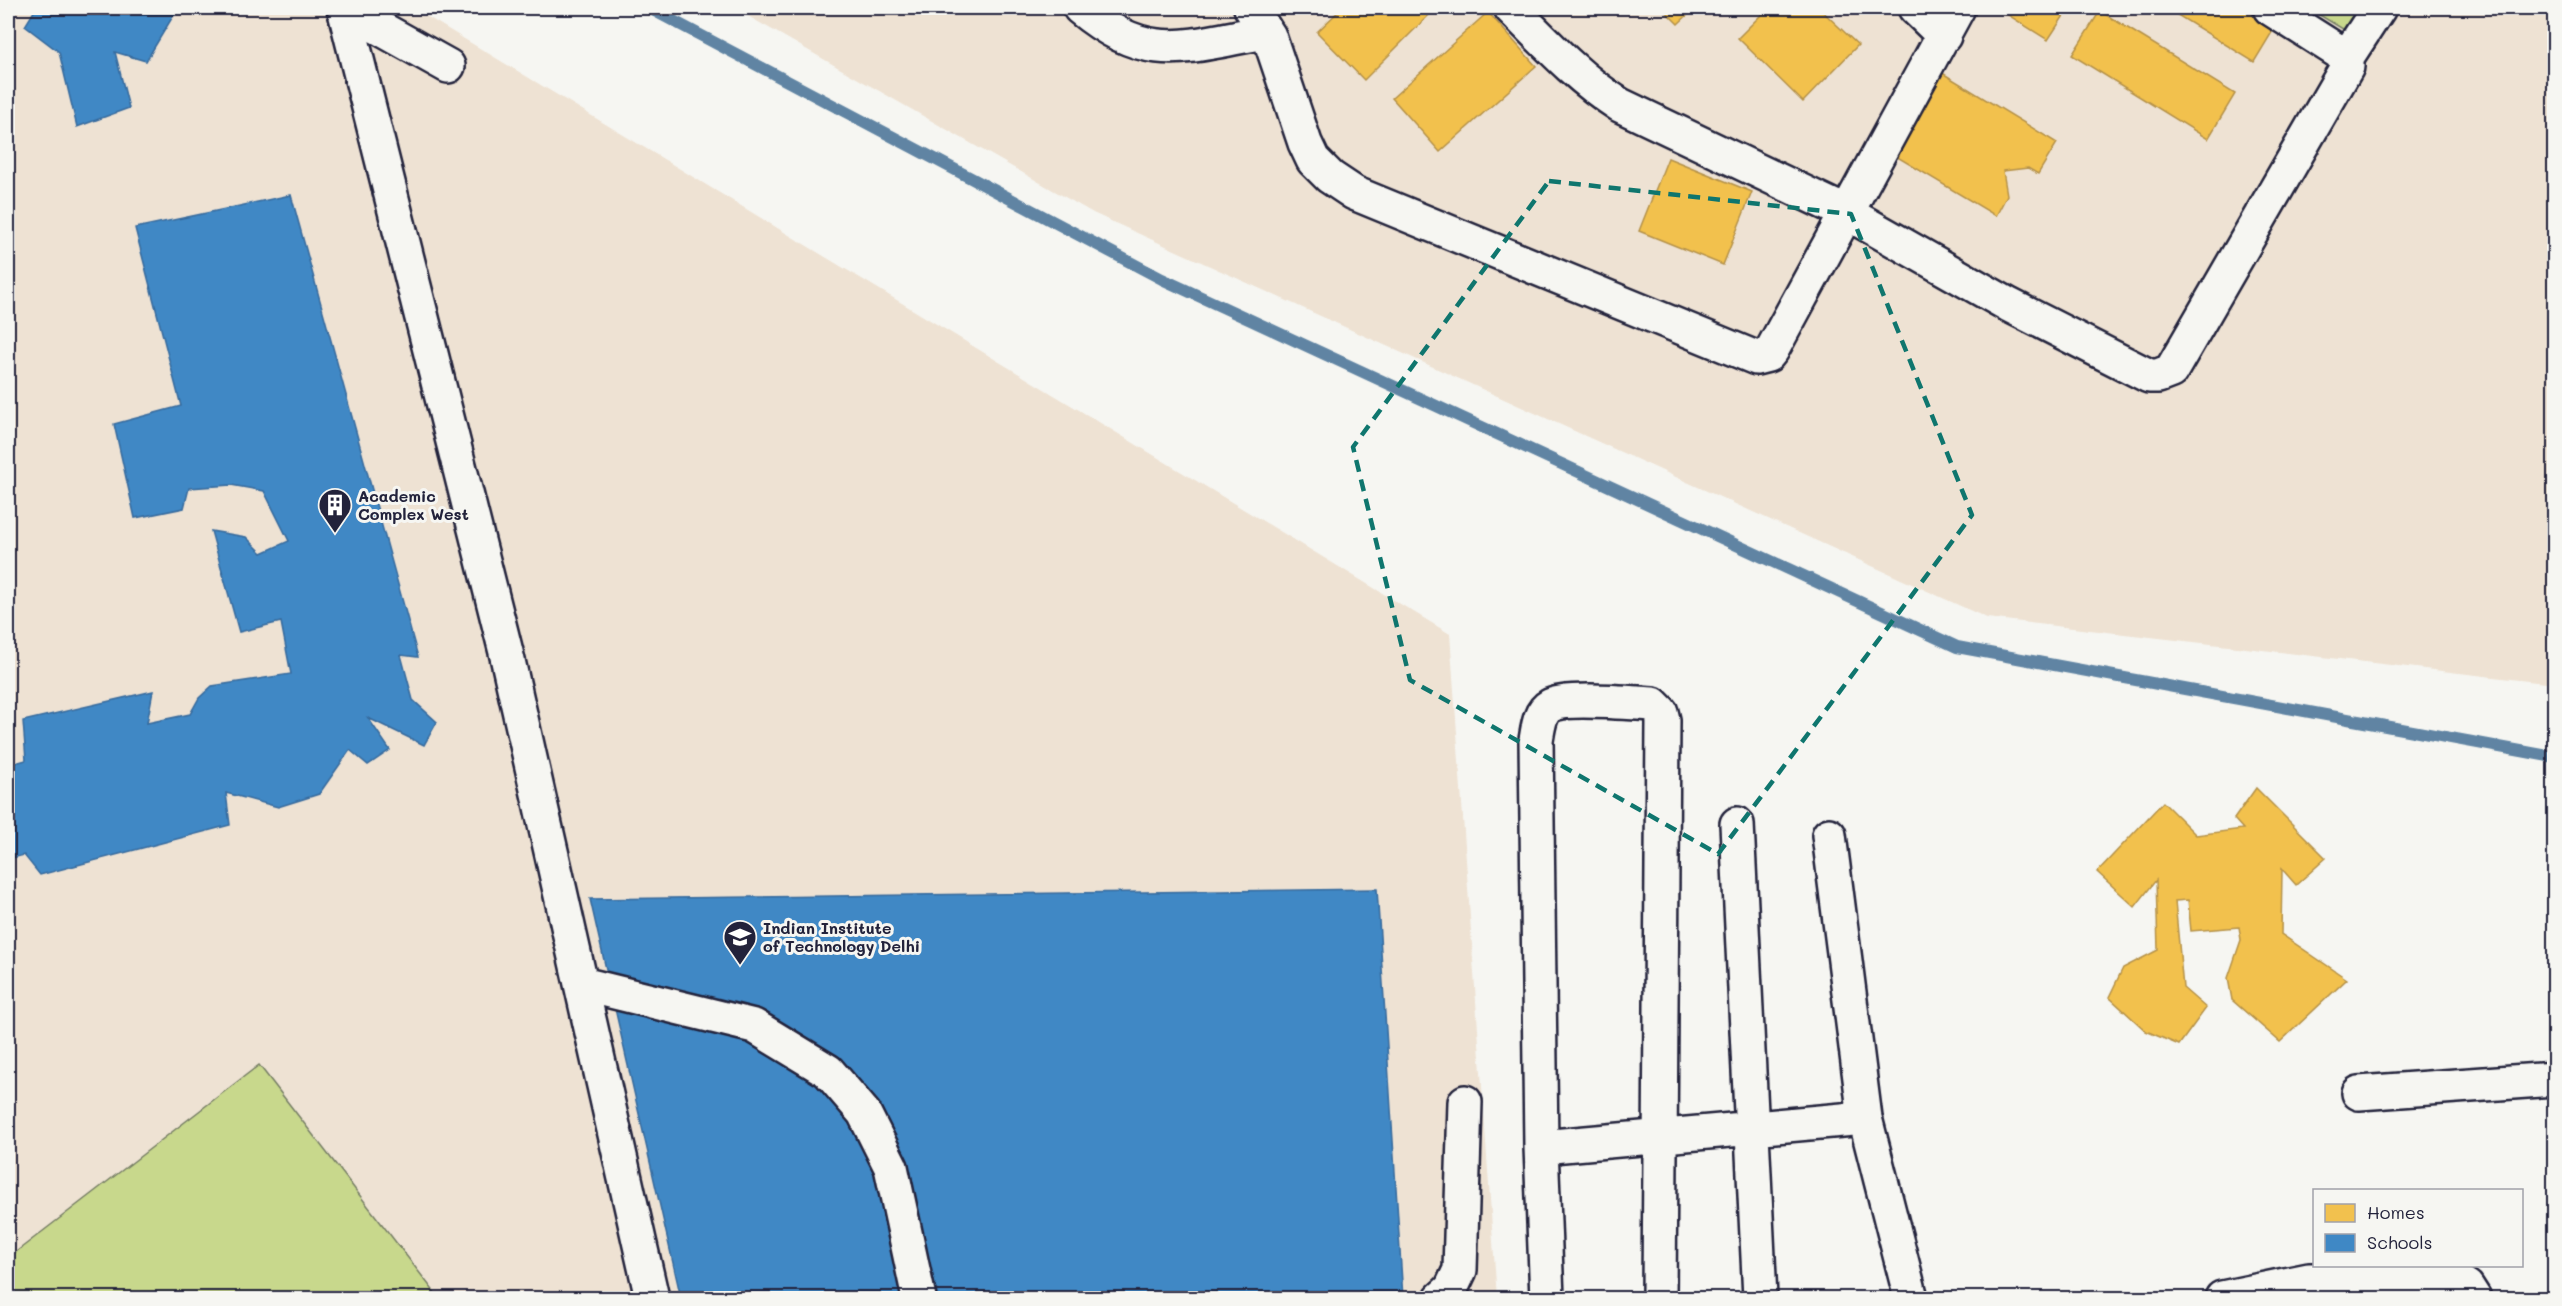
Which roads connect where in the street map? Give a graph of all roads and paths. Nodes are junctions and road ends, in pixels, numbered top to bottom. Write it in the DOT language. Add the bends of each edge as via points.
graph roads {
  1 [pos="344,8"];
  2 [pos="1080,8"];
  3 [pos="1511,8"];
  4 [pos="1916,8"];
  5 [pos="1958,8"];
  6 [pos="2271,8"];
  7 [pos="2379,8"];
  8 [pos="1258,20"];
  9 [pos="1944,36"];
  10 [pos="2347,57"];
  11 [pos="448,66"];
  12 [pos="1847,213"];
  13 [pos="1737,824"];
  14 [pos="1829,835"];
  15 [pos="582,984"];
  16 [pos="2554,1079"];
  17 [pos="2359,1093"];
  18 [pos="1465,1102"];
  19 [pos="1865,1118"];
  20 [pos="1754,1129"];
  21 [pos="1659,1135"];
  22 [pos="1541,1147"];
  23 [pos="652,1299"];
  24 [pos="919,1299"];
  25 [pos="1441,1299"];
  26 [pos="1547,1299"];
  27 [pos="1659,1299"];
  28 [pos="1760,1299"];
  29 [pos="1911,1299"];
  30 [pos="2222,1299"];
  31 [pos="2474,1299"];
  1 -- 11 [label="street"];
  1 -- 15 [label="street" via="506,652"];
  2 -- 8 [label="street" via="1117,35 1154,47 1174,48"];
  3 -- 12 [label="street" via="1562,60 1620,105"];
  4 -- 9 [label="street"];
  5 -- 9 [label="street"];
  6 -- 10 [label="street"];
  7 -- 10 [label="street"];
  8 -- 12 [label="street" via="1313,160 1346,188 1755,358 1772,350"];
  9 -- 12 [label="street"];
  10 -- 12 [label="street" via="2347,67 2166,374 2149,376 2009,305"];
  13 -- 20 [label="street"];
  14 -- 19 [label="street"];
  15 -- 23 [label="street"];
  15 -- 24 [label="street" via="754,1026 828,1071 864,1113 891,1167"];
  16 -- 17 [label="street"];
  18 -- 25 [label="street" via="1460,1270"];
  19 -- 20 [label="street"];
  19 -- 29 [label="street"];
  20 -- 21 [label="street"];
  20 -- 28 [label="street"];
  21 -- 22 [label="street"];
  21 -- 22 [label="street" via="1663,720 1653,704 1565,702 1550,705 1545,711 1536,740"];
  21 -- 27 [label="street"];
  22 -- 26 [label="street"];
  30 -- 31 [label="street" via="2309,1280 2453,1278 2467,1287"];
}
